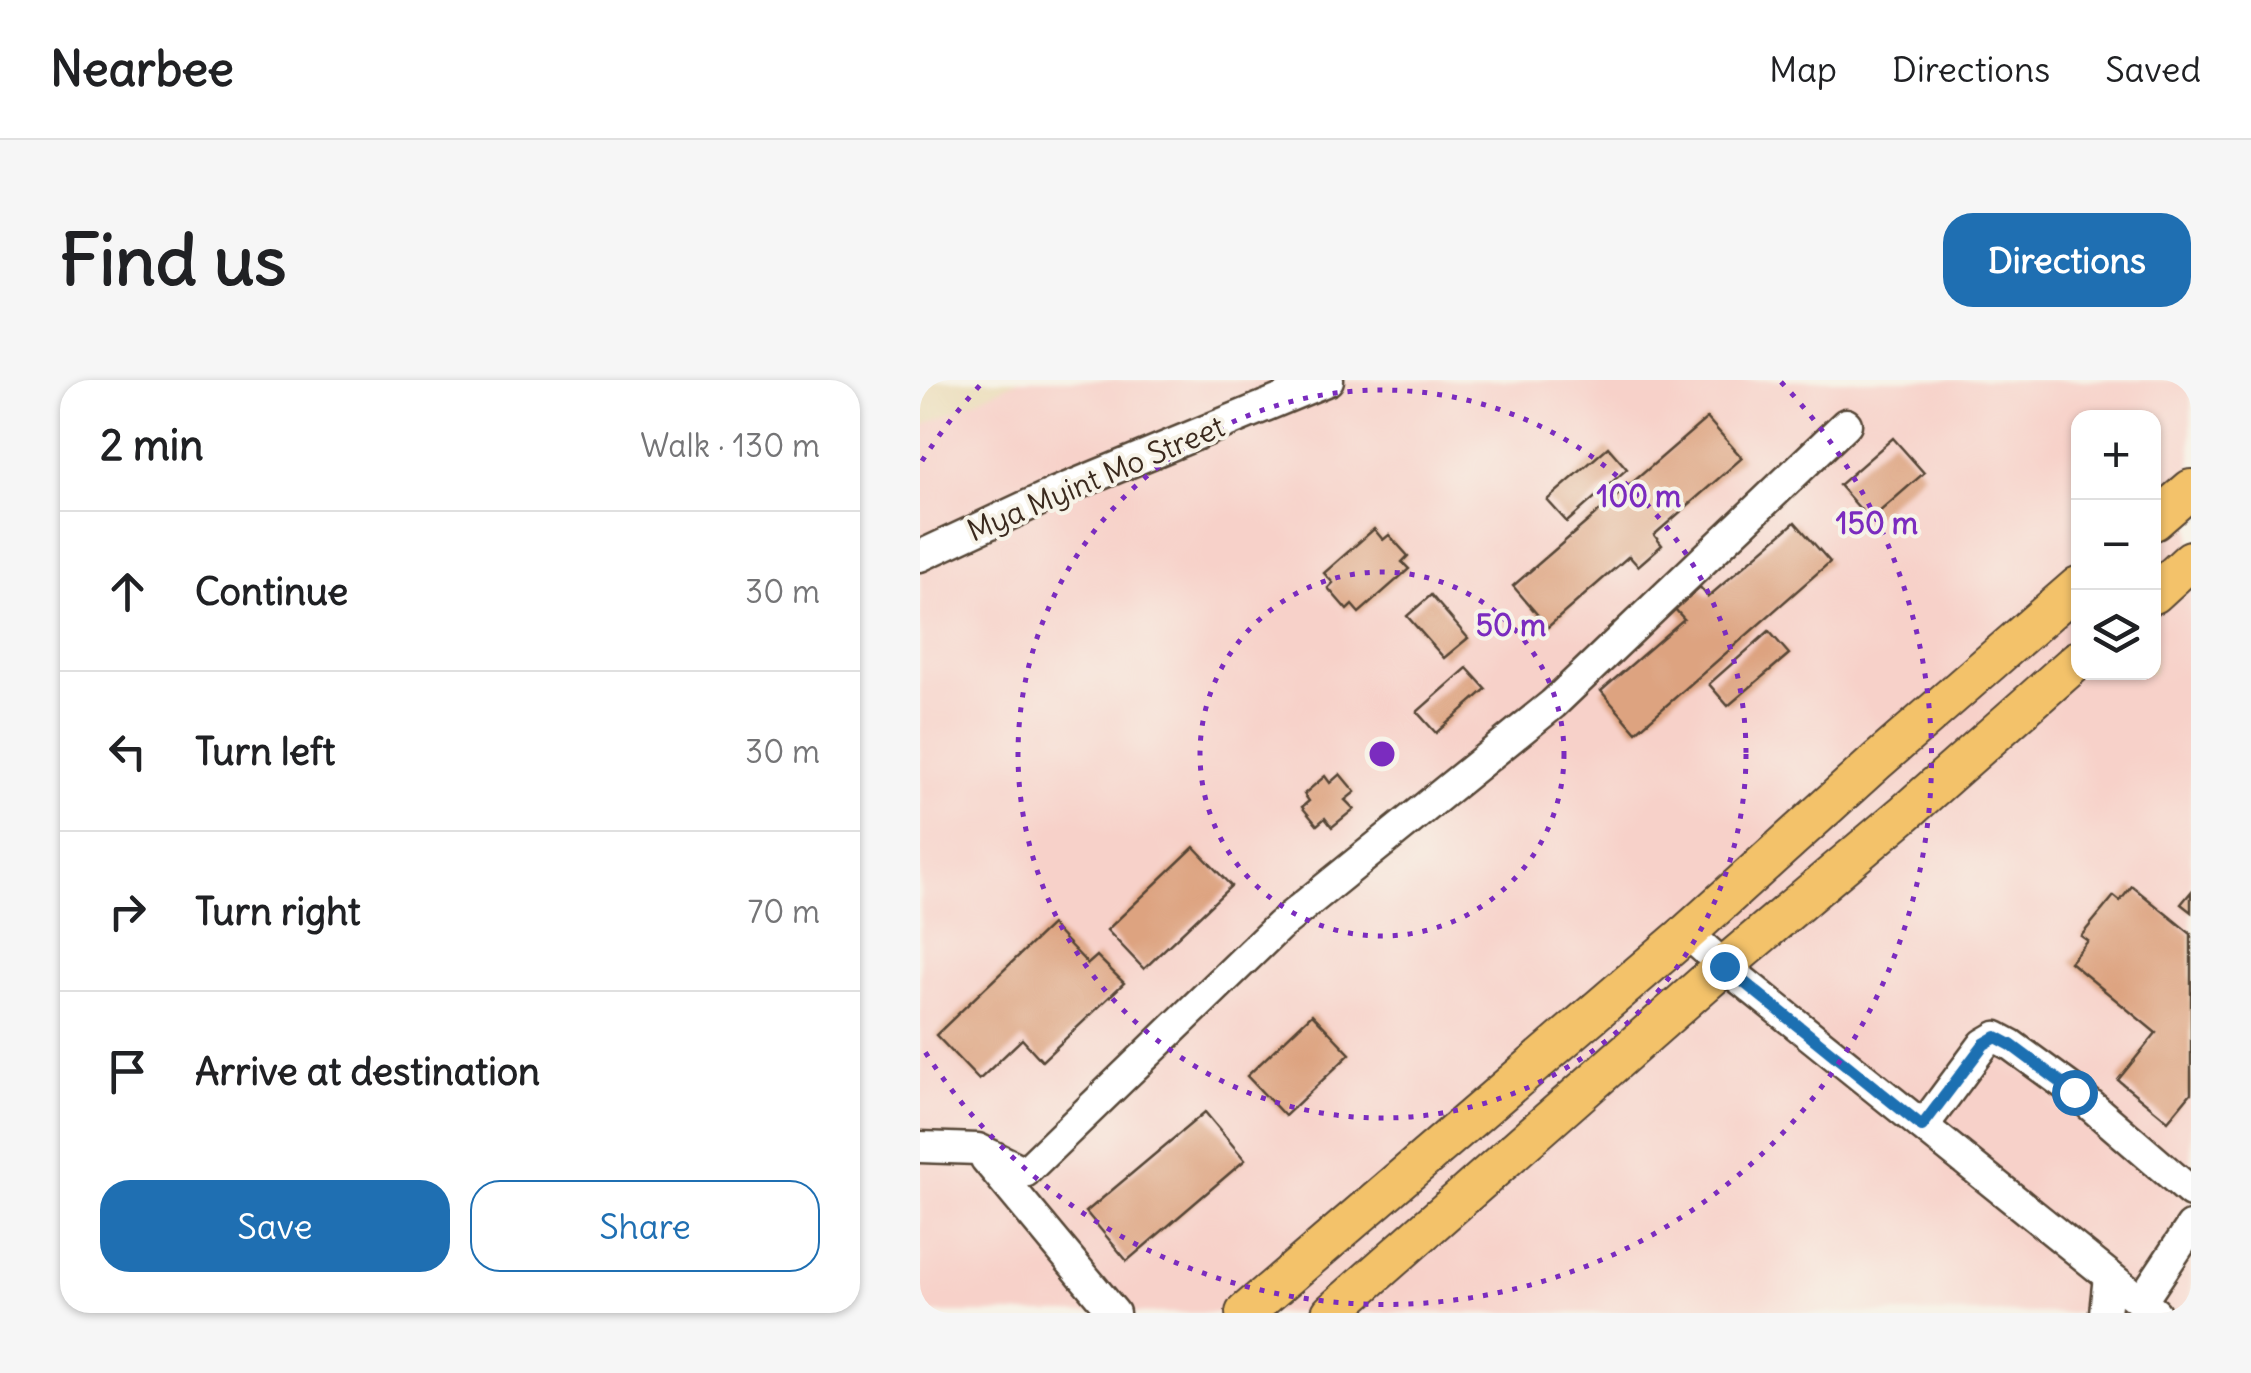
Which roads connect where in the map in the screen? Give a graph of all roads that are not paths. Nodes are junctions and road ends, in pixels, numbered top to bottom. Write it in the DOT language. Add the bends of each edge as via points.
graph roads {
  1 [pos="1328,380"];
  2 [pos="1846,424"];
  3 [pos="2191,489"];
  4 [pos="2161,516"];
  5 [pos="920,556"];
  6 [pos="2191,560"];
  7 [pos="2073,590"];
  8 [pos="2158,590"];
  9 [pos="2071,666"];
  10 [pos="1688,933"];
  11 [pos="1724,966"];
  12 [pos="1922,1126"];
  13 [pos="920,1147"];
  14 [pos="978,1149"];
  15 [pos="2191,1192"];
  16 [pos="2191,1227"];
  17 [pos="2109,1276"];
  18 [pos="2148,1308"];
  19 [pos="1114,1313"];
  20 [pos="1245,1313"];
  21 [pos="1331,1313"];
  22 [pos="2105,1313"];
  1 -- 5 [label="street, Mya Myint Mo Street"];
  2 -- 14 [label="street" via="1553,704 1279,926 1025,1172"];
  3 -- 4 [label="main road"];
  6 -- 8 [label="main road"];
  7 -- 10 [label="main road"];
  9 -- 11 [label="main road"];
  10 -- 11 [label="street"];
  10 -- 20 [label="main road"];
  11 -- 12 [label="street"];
  11 -- 21 [label="main road"];
  12 -- 15 [label="street" via="1996,1037 2074,1092"];
  12 -- 17 [label="street"];
  13 -- 14 [label="street"];
  14 -- 19 [label="street"];
  16 -- 18 [label="street"];
  17 -- 18 [label="street"];
  17 -- 22 [label="street"];
}
